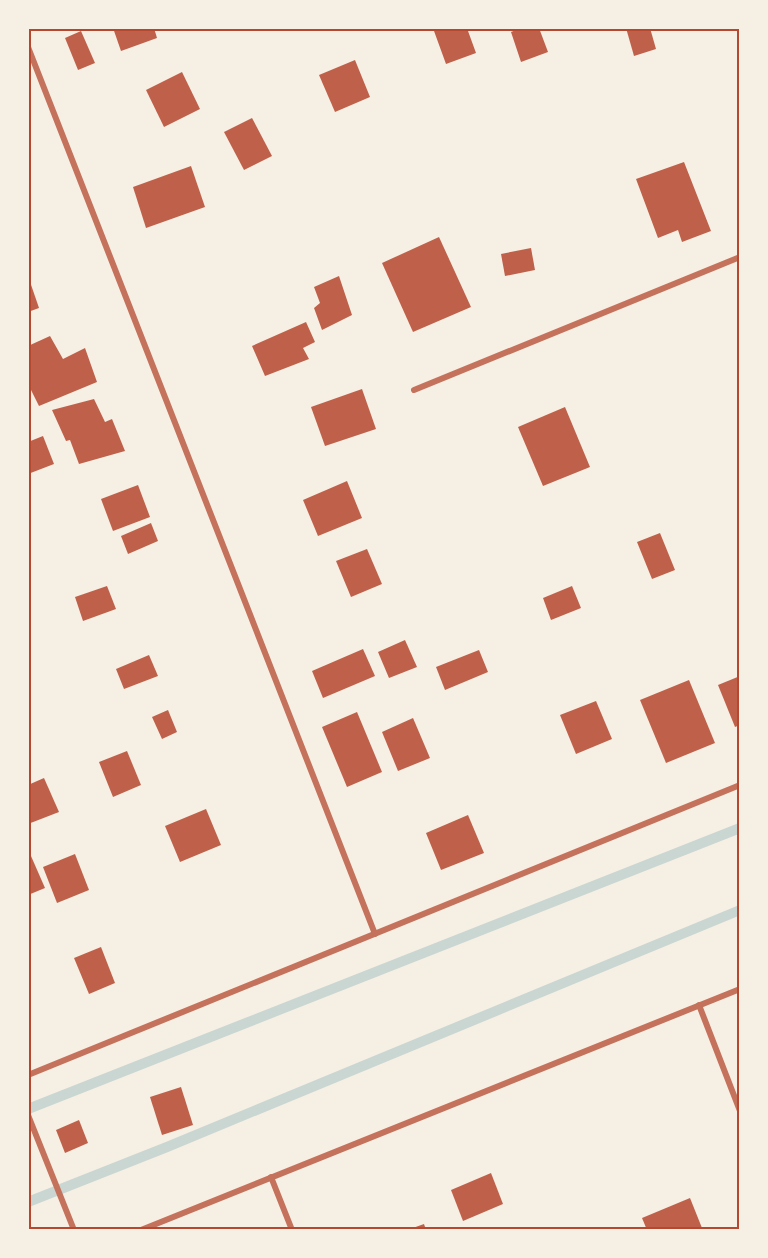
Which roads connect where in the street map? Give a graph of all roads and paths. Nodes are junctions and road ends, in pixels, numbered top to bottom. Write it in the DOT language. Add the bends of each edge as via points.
graph roads {
  1 [pos="28,47"];
  2 [pos="740,257"];
  3 [pos="414,390"];
  4 [pos="740,784"];
  5 [pos="375,934"];
  6 [pos="740,989"];
  7 [pos="699,1005"];
  8 [pos="28,1076"];
  9 [pos="740,1111"];
  10 [pos="28,1115"];
  11 [pos="271,1177"];
  12 [pos="74,1230"];
  13 [pos="141,1230"];
  14 [pos="292,1230"];
  1 -- 5 [label="street"];
  2 -- 3 [label="street"];
  4 -- 5 [label="street"];
  5 -- 8 [label="street"];
  6 -- 7 [label="street"];
  7 -- 9 [label="street"];
  7 -- 11 [label="street"];
  10 -- 12 [label="street"];
  11 -- 13 [label="street"];
  11 -- 14 [label="street"];
}
